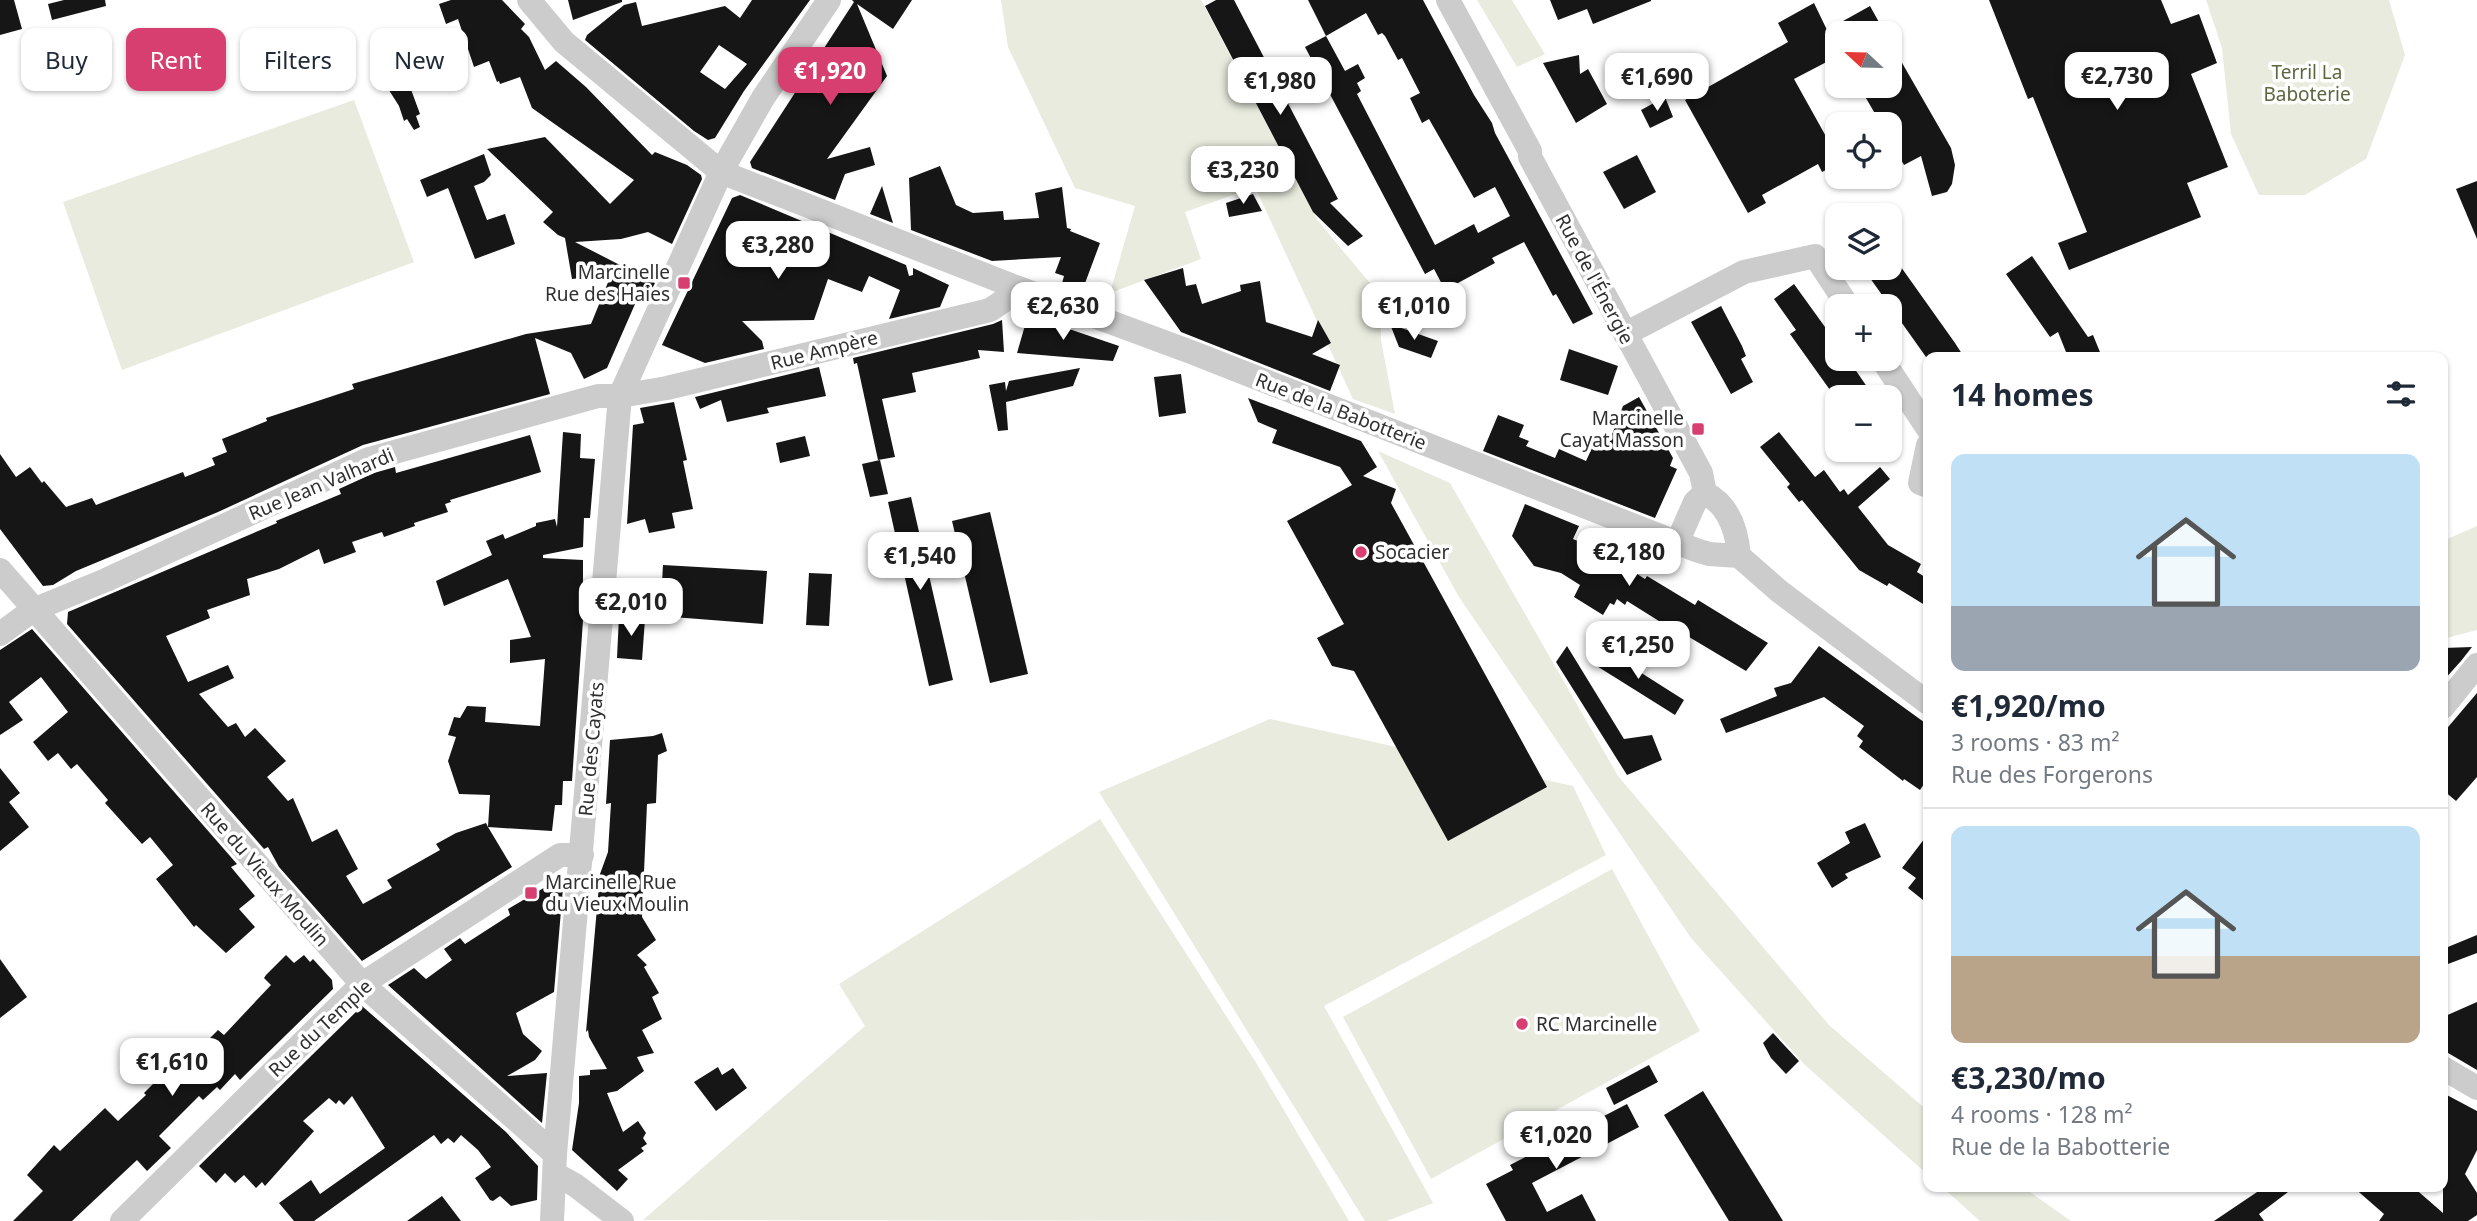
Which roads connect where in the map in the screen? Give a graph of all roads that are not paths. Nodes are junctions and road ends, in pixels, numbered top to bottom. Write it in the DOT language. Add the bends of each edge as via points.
graph roads {
  1 [pos="528,0"];
  2 [pos="829,0"];
  3 [pos="1448,0"];
  4 [pos="721,172"];
  5 [pos="1021,289"];
  6 [pos="1840,294"];
  7 [pos="1625,334"];
  8 [pos="1890,371"];
  9 [pos="620,396"];
  10 [pos="1923,421"];
  11 [pos="1923,468"];
  12 [pos="1923,484"];
  13 [pos="1705,493"];
  14 [pos="1677,543"];
  15 [pos="1739,556"];
  16 [pos="0,570"];
  17 [pos="33,610"];
  18 [pos="0,634"];
  19 [pos="2477,665"];
  20 [pos="1923,699"];
  21 [pos="2448,701"];
  22 [pos="582,855"];
  23 [pos="362,984"];
  24 [pos="2448,1071"];
  25 [pos="2477,1088"];
  26 [pos="555,1164"];
  27 [pos="122,1221"];
  28 [pos="552,1221"];
  29 [pos="622,1221"];
  1 -- 4 [label="street, Rue de la Babotterie" via="564,42"];
  2 -- 4 [label="street, Rue des Cayats" via="763,98"];
  3 -- 7 [label="street, Rue de l'Énergie"];
  4 -- 5 [label="street, Rue de la Babotterie"];
  4 -- 9 [label="street, Rue des Cayats"];
  5 -- 9 [label="street, Rue Ampère" via="990,310"];
  5 -- 14 [label="street, Rue de la Babotterie"];
  6 -- 7 [label="street" via="1815,256 1744,272"];
  7 -- 13 [label="street, Rue de l'Énergie" via="1701,473"];
  8 -- 10 [label="street"];
  9 -- 17 [label="street, Rue Jean Valhardi" via="577,401 369,459"];
  9 -- 22 [label="street, Rue des Cayats"];
  11 -- 12 [label="street"];
  13 -- 14 [label="street" via="1695,502"];
  13 -- 15 [label="street, Rue de l'Énergie" via="1724,508"];
  14 -- 15 [label="street, Rue de la Babotterie" via="1709,554"];
  15 -- 20 [label="street" via="1779,592"];
  16 -- 17 [label="street, Rue du Vieux Moulin"];
  17 -- 18 [label="street, Rue Jean Valhardi"];
  17 -- 23 [label="street, Rue du Vieux Moulin"];
  19 -- 21 [label="street"];
  22 -- 23 [label="street, Rue du Temple" via="560,855"];
  22 -- 26 [label="street, Rue des Cayats"];
  23 -- 26 [label="street, Rue du Vieux Moulin"];
  23 -- 27 [label="street, Rue du Temple"];
  24 -- 25 [label="street"];
  26 -- 28 [label="street, Rue des Cayats"];
  26 -- 29 [label="street, Rue du Vieux Moulin"];
}
